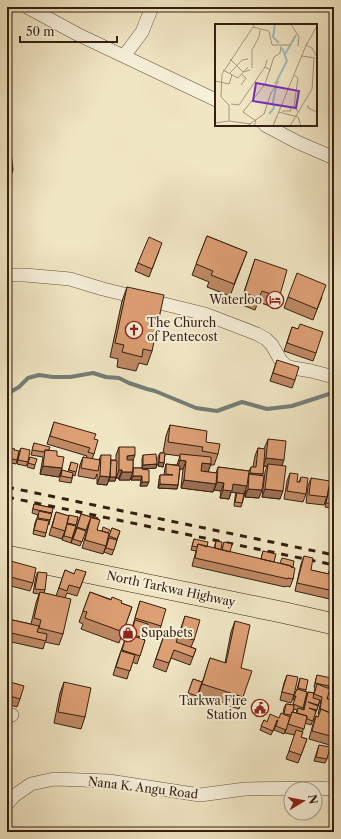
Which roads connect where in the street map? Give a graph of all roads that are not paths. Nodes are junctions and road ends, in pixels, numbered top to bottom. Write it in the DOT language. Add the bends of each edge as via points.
graph roads {
  1 [pos="27,7"];
  2 [pos="152,7"];
  3 [pos="124,56"];
  4 [pos="215,100"];
  5 [pos="267,126"];
  6 [pos="334,158"];
  7 [pos="7,275"];
  8 [pos="334,377"];
  9 [pos="7,556"];
  10 [pos="334,624"];
  11 [pos="334,789"];
  12 [pos="7,804"];
  1 -- 3 [label="street"];
  2 -- 3 [label="street" via="142,32"];
  3 -- 4 [label="street"];
  5 -- 6 [label="street"];
  7 -- 8 [label="street" via="70,279 205,314 266,339 288,367"];
  9 -- 10 [label="main road, North Tarkwa Highway"];
  11 -- 12 [label="street, Nana K. Angu Road" via="245,789 200,795 109,781 54,779 32,784"];
}
